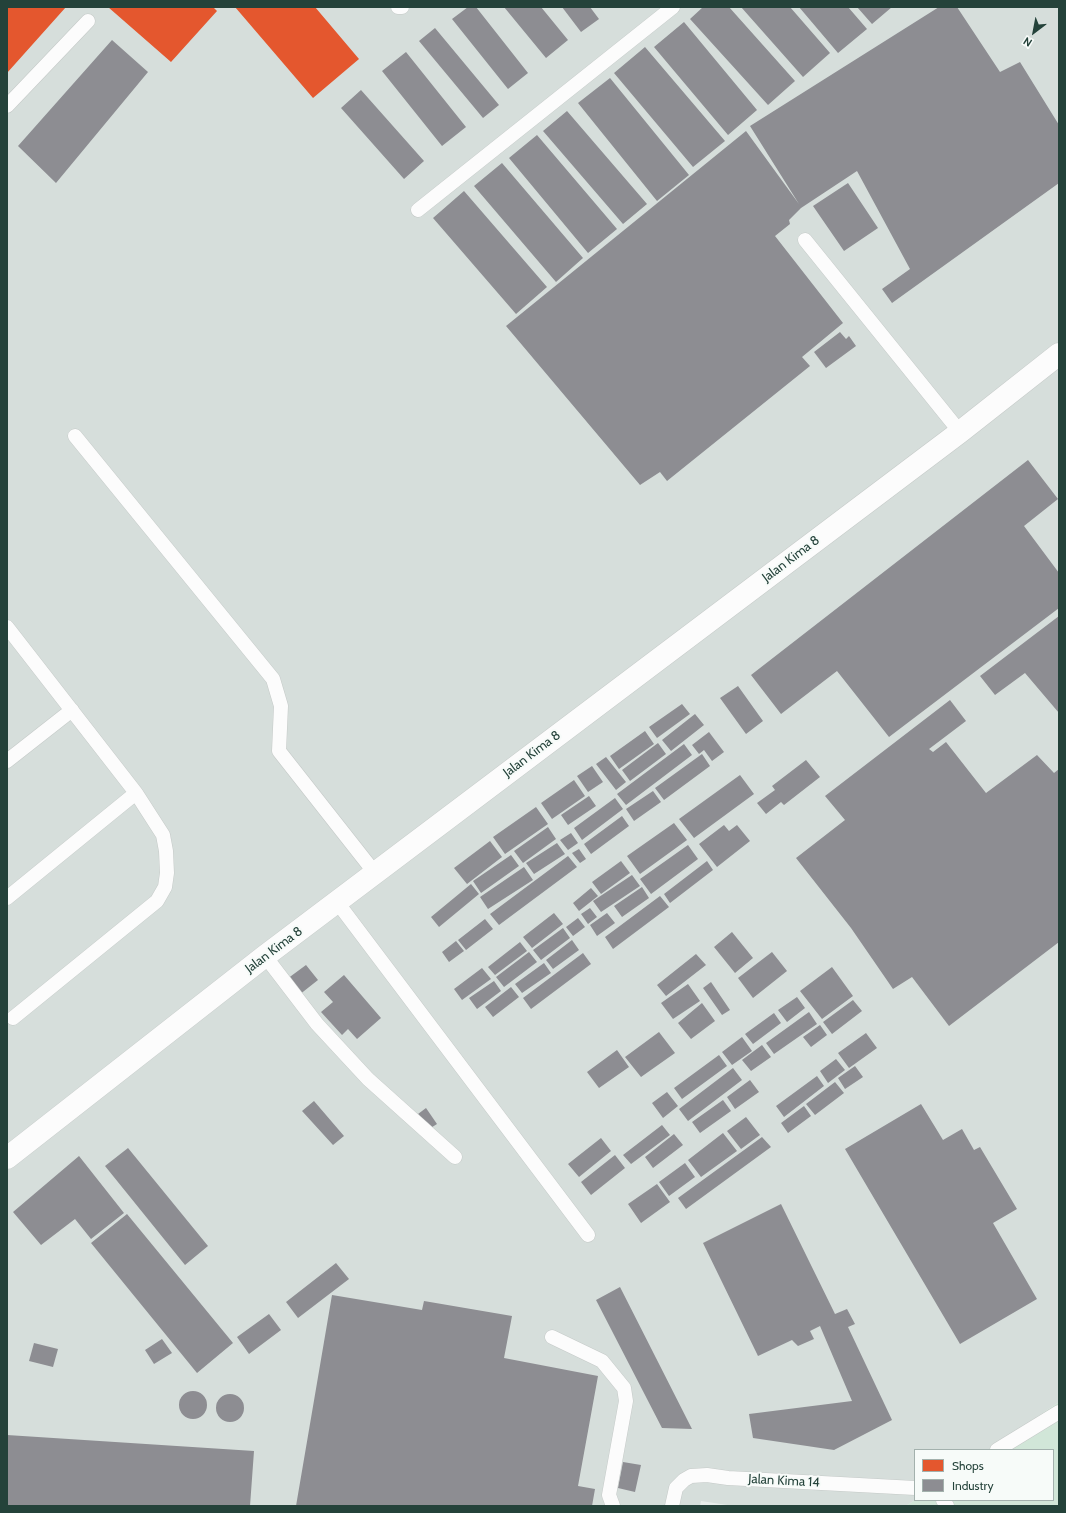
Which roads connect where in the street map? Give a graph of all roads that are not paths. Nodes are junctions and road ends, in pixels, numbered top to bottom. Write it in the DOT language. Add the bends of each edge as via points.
graph roads {
  1 [pos="398,7"];
  2 [pos="402,7"];
  3 [pos="673,7"];
  4 [pos="88,21"];
  5 [pos="7,106"];
  6 [pos="418,210"];
  7 [pos="806,240"];
  8 [pos="1059,354"];
  9 [pos="960,432"];
  10 [pos="75,436"];
  11 [pos="8,629"];
  12 [pos="72,710"];
  13 [pos="7,761"];
  14 [pos="136,793"];
  15 [pos="375,873"];
  16 [pos="7,898"];
  17 [pos="336,902"];
  18 [pos="266,956"];
  19 [pos="13,1018"];
  20 [pos="455,1157"];
  21 [pos="7,1158"];
  22 [pos="588,1235"];
  23 [pos="552,1337"];
  24 [pos="1059,1412"];
  25 [pos="999,1449"];
  26 [pos="914,1488"];
  27 [pos="613,1506"];
  28 [pos="672,1506"];
  1 -- 2 [label="lane"];
  3 -- 6 [label="lane"];
  4 -- 5 [label="lane"];
  7 -- 9 [label="lane"];
  8 -- 9 [label="street, Jalan Kima 8"];
  9 -- 15 [label="street, Jalan Kima 8"];
  10 -- 15 [label="lane" via="273,679 281,706 279,751"];
  11 -- 12 [label="lane"];
  12 -- 13 [label="lane"];
  12 -- 14 [label="lane"];
  14 -- 16 [label="lane"];
  14 -- 19 [label="lane" via="163,835 167,873 165,887 157,901"];
  15 -- 17 [label="street, Jalan Kima 8"];
  17 -- 18 [label="street, Jalan Kima 8"];
  17 -- 22 [label="lane"];
  18 -- 20 [label="lane" via="317,1024 363,1074"];
  18 -- 21 [label="street, Jalan Kima 8"];
  23 -- 27 [label="lane" via="602,1361 624,1388 626,1401 609,1495"];
  24 -- 25 [label="lane"];
  26 -- 28 [label="lane, Jalan Kima 14" via="691,1476 676,1488"];
}
